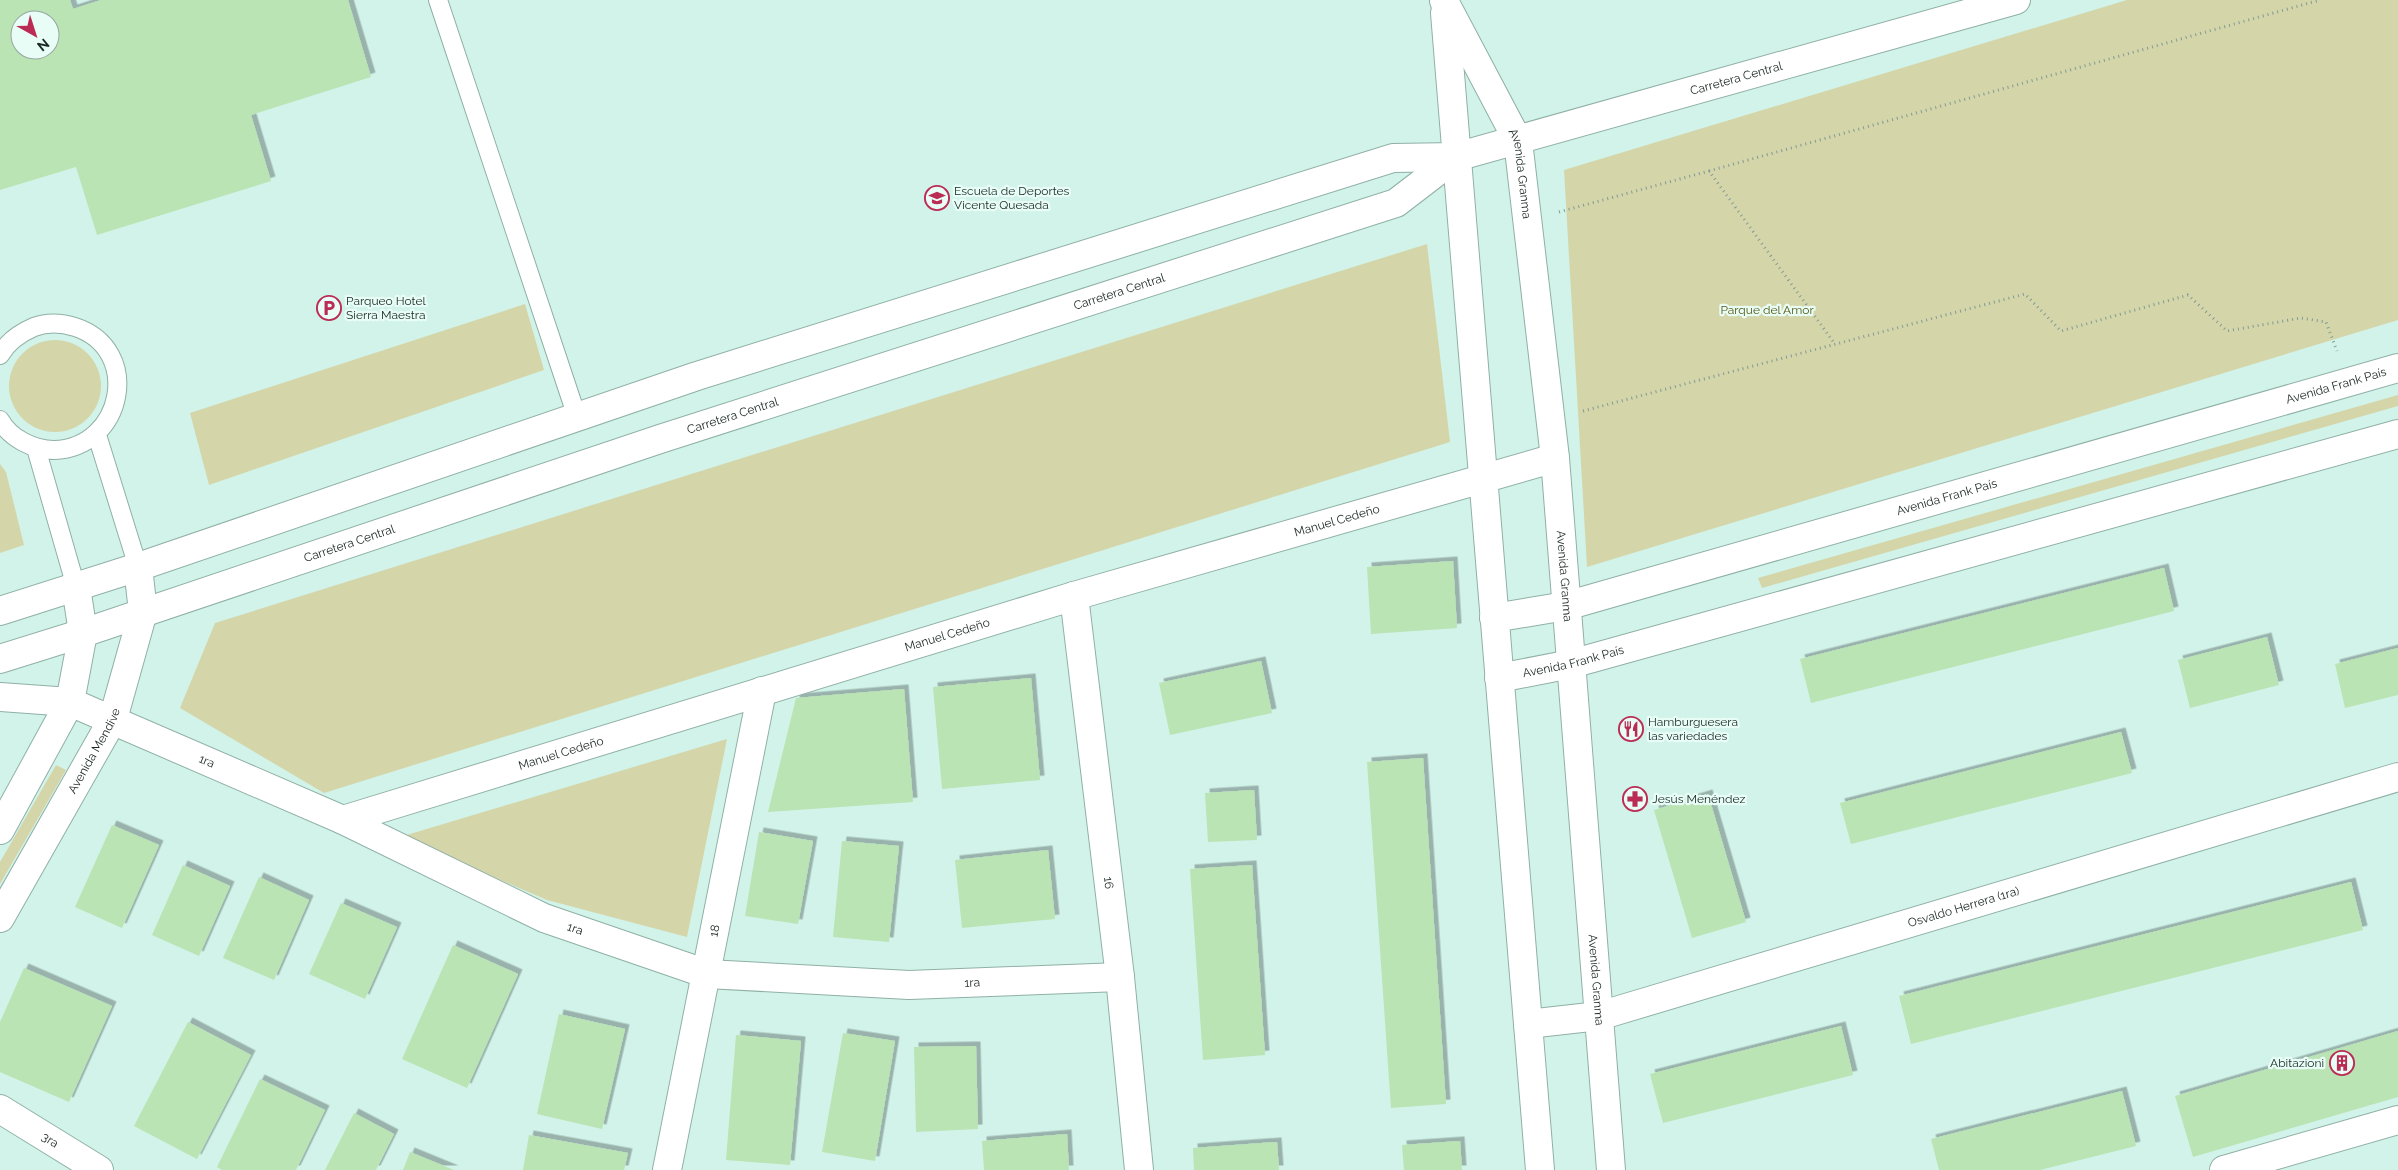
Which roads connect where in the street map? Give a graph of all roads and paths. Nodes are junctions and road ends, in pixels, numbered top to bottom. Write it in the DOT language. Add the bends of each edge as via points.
graph roads {
  1 [pos="438,0"];
  2 [pos="2016,0"];
  3 [pos="2320,0"];
  4 [pos="1444,1"];
  5 [pos="1518,141"];
  6 [pos="1456,157"];
  7 [pos="1709,171"];
  8 [pos="1528,220"];
  9 [pos="1835,344"];
  10 [pos="0,355"];
  11 [pos="2398,368"];
  12 [pos="2348,383"];
  13 [pos="578,417"];
  14 [pos="1551,419"];
  15 [pos="0,420"];
  16 [pos="97,434"];
  17 [pos="2398,434"];
  18 [pos="36,448"];
  19 [pos="1555,458"];
  20 [pos="1483,479"];
  21 [pos="138,566"];
  22 [pos="76,587"];
  23 [pos="1074,596"];
  24 [pos="1566,606"];
  25 [pos="0,611"];
  26 [pos="143,612"];
  27 [pos="1494,618"];
  28 [pos="83,633"];
  29 [pos="0,659"];
  30 [pos="1571,664"];
  31 [pos="1499,678"];
  32 [pos="762,691"];
  33 [pos="0,697"];
  34 [pos="70,702"];
  35 [pos="113,719"];
  36 [pos="2398,777"];
  37 [pos="343,820"];
  38 [pos="0,830"];
  39 [pos="0,918"];
  40 [pos="707,974"];
  41 [pos="1120,977"];
  42 [pos="1599,1016"];
  43 [pos="1528,1024"];
  44 [pos="0,1109"];
  45 [pos="2398,1120"];
  46 [pos="99,1170"];
  47 [pos="667,1170"];
  48 [pos="1139,1170"];
  49 [pos="1540,1170"];
  50 [pos="1611,1170"];
  51 [pos="2224,1170"];
  1 -- 13 [label="lane"];
  2 -- 5 [label="main road, Carretera Central"];
  3 -- 7 [label="path"];
  4 -- 5 [label="main road, Avenida Granma"];
  4 -- 6 [label="main road, Avenida Granma"];
  5 -- 6 [label="main road, Carretera Central"];
  5 -- 8 [label="main road, Avenida Granma"];
  6 -- 13 [label="main road, Carretera Central" via="1393,158 697,376"];
  6 -- 20 [label="main road, Avenida Granma"];
  6 -- 26 [label="main road, Carretera Central" via="1396,203 660,438"];
  7 -- 8 [label="path"];
  7 -- 9 [label="path"];
  8 -- 14 [label="main road, Avenida Granma"];
  9 -- 12 [label="path" via="2025,294 2060,331 2188,295 2226,331 2301,318 2326,322"];
  9 -- 14 [label="path"];
  10 -- 16 [label="lane" via="4,347 21,333 41,324 64,324 84,330 102,344 113,362 118,383 116,404"];
  11 -- 12 [label="main road, Avenida Frank País"];
  12 -- 24 [label="main road, Avenida Frank País"];
  13 -- 21 [label="main road, Carretera Central"];
  14 -- 19 [label="main road, Avenida Granma"];
  15 -- 18 [label="lane" via="16,438"];
  16 -- 18 [label="lane" via="64,450"];
  16 -- 21 [label="lane"];
  17 -- 30 [label="main road, Avenida Frank País"];
  18 -- 22 [label="lane"];
  19 -- 20 [label="main road, Manuel Cedeño"];
  19 -- 24 [label="main road, Avenida Granma"];
  20 -- 23 [label="main road, Manuel Cedeño"];
  20 -- 27 [label="main road, Avenida Granma"];
  21 -- 22 [label="main road, Carretera Central"];
  21 -- 26 [label="main road, Avenida Mendive"];
  22 -- 25 [label="main road, Carretera Central"];
  22 -- 28 [label="main road"];
  23 -- 32 [label="main road, Manuel Cedeño"];
  23 -- 41 [label="main road, 16"];
  24 -- 27 [label="main road, Avenida Frank País"];
  24 -- 30 [label="main road, Avenida Granma"];
  26 -- 28 [label="main road, Carretera Central"];
  26 -- 35 [label="main road, Avenida Mendive"];
  27 -- 31 [label="main road, Avenida Granma"];
  28 -- 29 [label="main road, Carretera Central"];
  28 -- 34 [label="main road"];
  30 -- 31 [label="main road, Avenida Frank País"];
  30 -- 42 [label="main road, Avenida Granma"];
  31 -- 43 [label="main road, Avenida Granma"];
  32 -- 37 [label="main road, Manuel Cedeño"];
  32 -- 40 [label="main road, 18"];
  33 -- 34 [label="main road, 1ra"];
  34 -- 35 [label="main road, 1ra"];
  34 -- 38 [label="main road"];
  35 -- 37 [label="main road, 1ra"];
  35 -- 39 [label="main road, Avenida Mendive"];
  36 -- 42 [label="main road, Osvaldo Herrera (1ra)"];
  37 -- 40 [label="main road, 1ra" via="544,918"];
  40 -- 41 [label="main road, 1ra" via="909,986"];
  40 -- 47 [label="main road, 18"];
  41 -- 48 [label="main road, 16"];
  42 -- 43 [label="main road, Osvaldo Herrera (1ra)"];
  42 -- 50 [label="main road, Avenida Granma"];
  43 -- 49 [label="main road, Avenida Granma"];
  44 -- 46 [label="main road, 3ra"];
  45 -- 51 [label="main road"];
}
